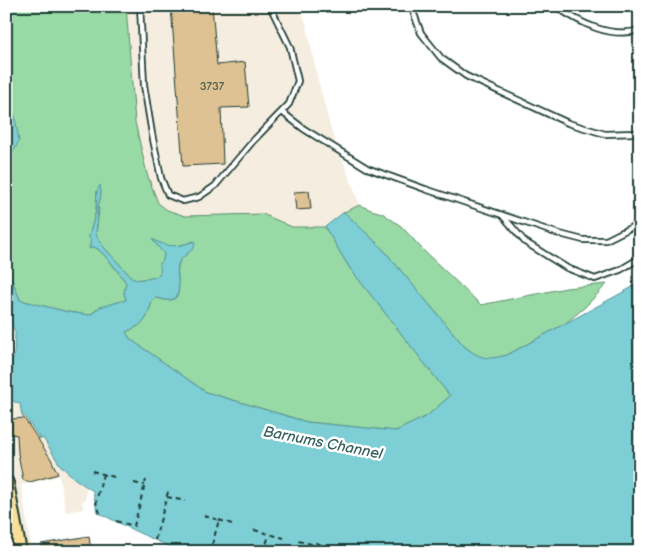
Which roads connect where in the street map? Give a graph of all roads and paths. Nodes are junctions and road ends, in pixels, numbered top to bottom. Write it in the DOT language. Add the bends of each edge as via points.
graph roads {
  1 [pos="140,6"];
  2 [pos="270,6"];
  3 [pos="411,6"];
  4 [pos="556,6"];
  5 [pos="640,30"];
  6 [pos="282,112"];
  7 [pos="640,131"];
  8 [pos="502,215"];
  9 [pos="640,223"];
  10 [pos="640,258"];
  11 [pos="92,471"];
  12 [pos="103,474"];
  13 [pos="114,476"];
  14 [pos="146,480"];
  15 [pos="6,483"];
  16 [pos="134,483"];
  17 [pos="145,485"];
  18 [pos="169,488"];
  19 [pos="167,497"];
  20 [pos="185,501"];
  21 [pos="100,513"];
  22 [pos="204,516"];
  23 [pos="218,520"];
  24 [pos="116,521"];
  25 [pos="232,524"];
  26 [pos="254,530"];
  27 [pos="269,534"];
  28 [pos="284,538"];
  29 [pos="155,540"];
  30 [pos="298,541"];
  31 [pos="328,546"];
  32 [pos="345,550"];
  33 [pos="19,552"];
  34 [pos="210,552"];
  35 [pos="264,552"];
  36 [pos="310,552"];
  37 [pos="314,552"];
  38 [pos="352,552"];
  1 -- 6 [label="lane" via="144,85 161,178 168,195 182,201 199,197 215,186"];
  2 -- 6 [label="lane" via="290,48 298,81 289,104"];
  3 -- 7 [label="lane" via="421,33 441,58 466,76 568,123 605,134"];
  4 -- 5 [label="lane" via="599,30 629,33"];
  6 -- 8 [label="lane" via="367,168"];
  8 -- 9 [label="lane" via="583,240 606,240"];
  8 -- 10 [label="lane" via="525,242 566,268 595,279"];
  11 -- 12 [label="path"];
  12 -- 13 [label="path"];
  12 -- 21 [label="path" via="96,502"];
  14 -- 17 [label="path"];
  15 -- 33 [label="main road"];
  16 -- 17 [label="path"];
  17 -- 24 [label="path" via="134,526"];
  18 -- 19 [label="path"];
  19 -- 20 [label="path"];
  19 -- 29 [label="path"];
  22 -- 23 [label="path"];
  23 -- 25 [label="path"];
  23 -- 34 [label="path"];
  26 -- 27 [label="path"];
  27 -- 28 [label="path"];
  27 -- 35 [label="path"];
  30 -- 36 [label="path" via="312,544"];
  31 -- 37 [label="path" via="316,543"];
  32 -- 38 [label="path"];
}
